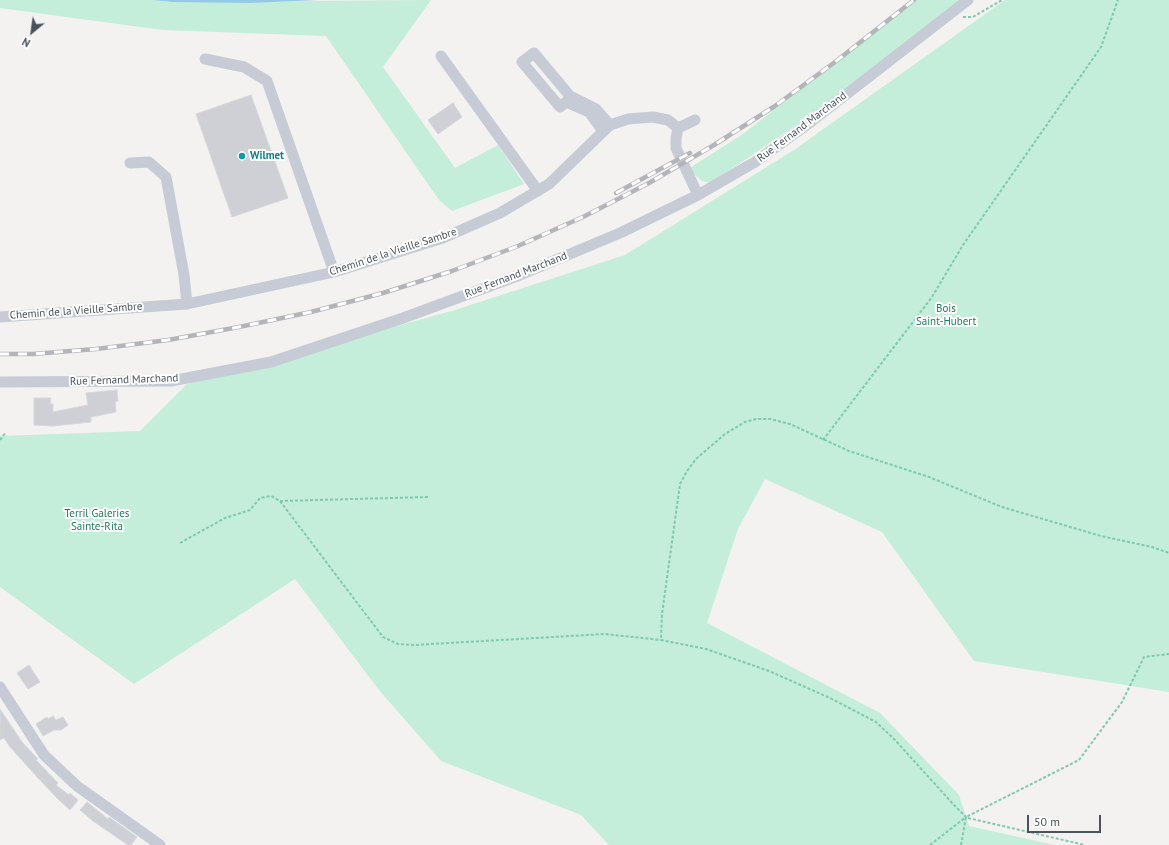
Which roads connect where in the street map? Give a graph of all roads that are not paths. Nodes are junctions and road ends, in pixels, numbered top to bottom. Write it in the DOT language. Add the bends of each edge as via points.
graph roads {
  1 [pos="968,0"];
  2 [pos="441,56"];
  3 [pos="205,59"];
  4 [pos="695,120"];
  5 [pos="606,128"];
  6 [pos="678,128"];
  7 [pos="130,163"];
  8 [pos="538,191"];
  9 [pos="698,195"];
  10 [pos="334,272"];
  11 [pos="187,304"];
  12 [pos="0,317"];
  13 [pos="0,382"];
  14 [pos="0,687"];
  15 [pos="160,845"];
  1 -- 9 [label="street, Rue Fernand Marchand" via="812,121 755,162"];
  2 -- 8 [label="street"];
  3 -- 10 [label="street" via="244,67 268,81"];
  4 -- 6 [label="street"];
  5 -- 5 [label="street" via="596,109 570,96 534,53 522,62 560,106 566,102 589,112"];
  5 -- 6 [label="street, Chemin de la Vieille Sambre" via="628,119 653,117 668,120"];
  5 -- 8 [label="street, Chemin de la Vieille Sambre" via="549,184"];
  6 -- 9 [label="street" via="676,148"];
  7 -- 11 [label="street" via="149,162 166,177"];
  8 -- 10 [label="street, Chemin de la Vieille Sambre" via="500,213 443,238"];
  9 -- 13 [label="street, Rue Fernand Marchand" via="620,233 520,275 403,318 271,362 171,381"];
  10 -- 11 [label="street, Chemin de la Vieille Sambre"];
  11 -- 12 [label="street, Chemin de la Vieille Sambre"];
  14 -- 15 [label="street" via="44,755 77,786"];
}
